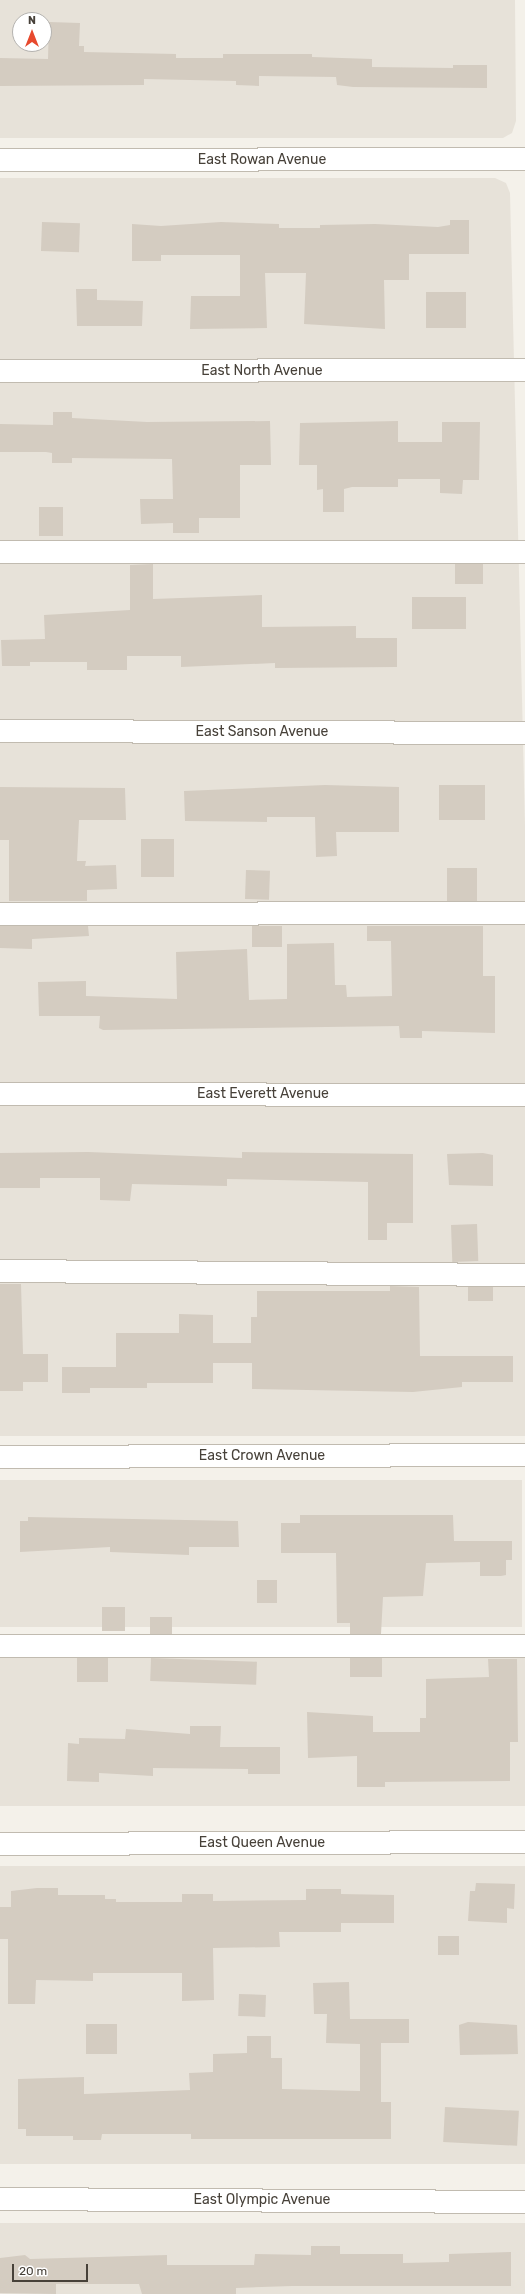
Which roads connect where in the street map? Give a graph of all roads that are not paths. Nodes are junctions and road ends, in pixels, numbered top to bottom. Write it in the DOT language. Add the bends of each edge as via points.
graph roads {
  1 [pos="525,159"];
  2 [pos="0,160"];
  3 [pos="525,370"];
  4 [pos="0,371"];
  5 [pos="0,552"];
  6 [pos="525,552"];
  7 [pos="0,731"];
  8 [pos="525,733"];
  9 [pos="525,913"];
  10 [pos="0,914"];
  11 [pos="0,1094"];
  12 [pos="525,1095"];
  13 [pos="0,1271"];
  14 [pos="525,1275"];
  15 [pos="525,1455"];
  16 [pos="0,1457"];
  17 [pos="0,1646"];
  18 [pos="525,1646"];
  19 [pos="525,1842"];
  20 [pos="0,1844"];
  21 [pos="0,2199"];
  22 [pos="525,2202"];
  1 -- 2 [label="street, East Rowan Avenue"];
  3 -- 4 [label="street, East North Avenue"];
  5 -- 6 [label="street"];
  7 -- 8 [label="street, East Sanson Avenue"];
  9 -- 10 [label="street"];
  11 -- 12 [label="street, East Everett Avenue"];
  13 -- 14 [label="street"];
  15 -- 16 [label="street, East Crown Avenue"];
  17 -- 18 [label="street"];
  19 -- 20 [label="street, East Queen Avenue"];
  21 -- 22 [label="street, East Olympic Avenue"];
}
